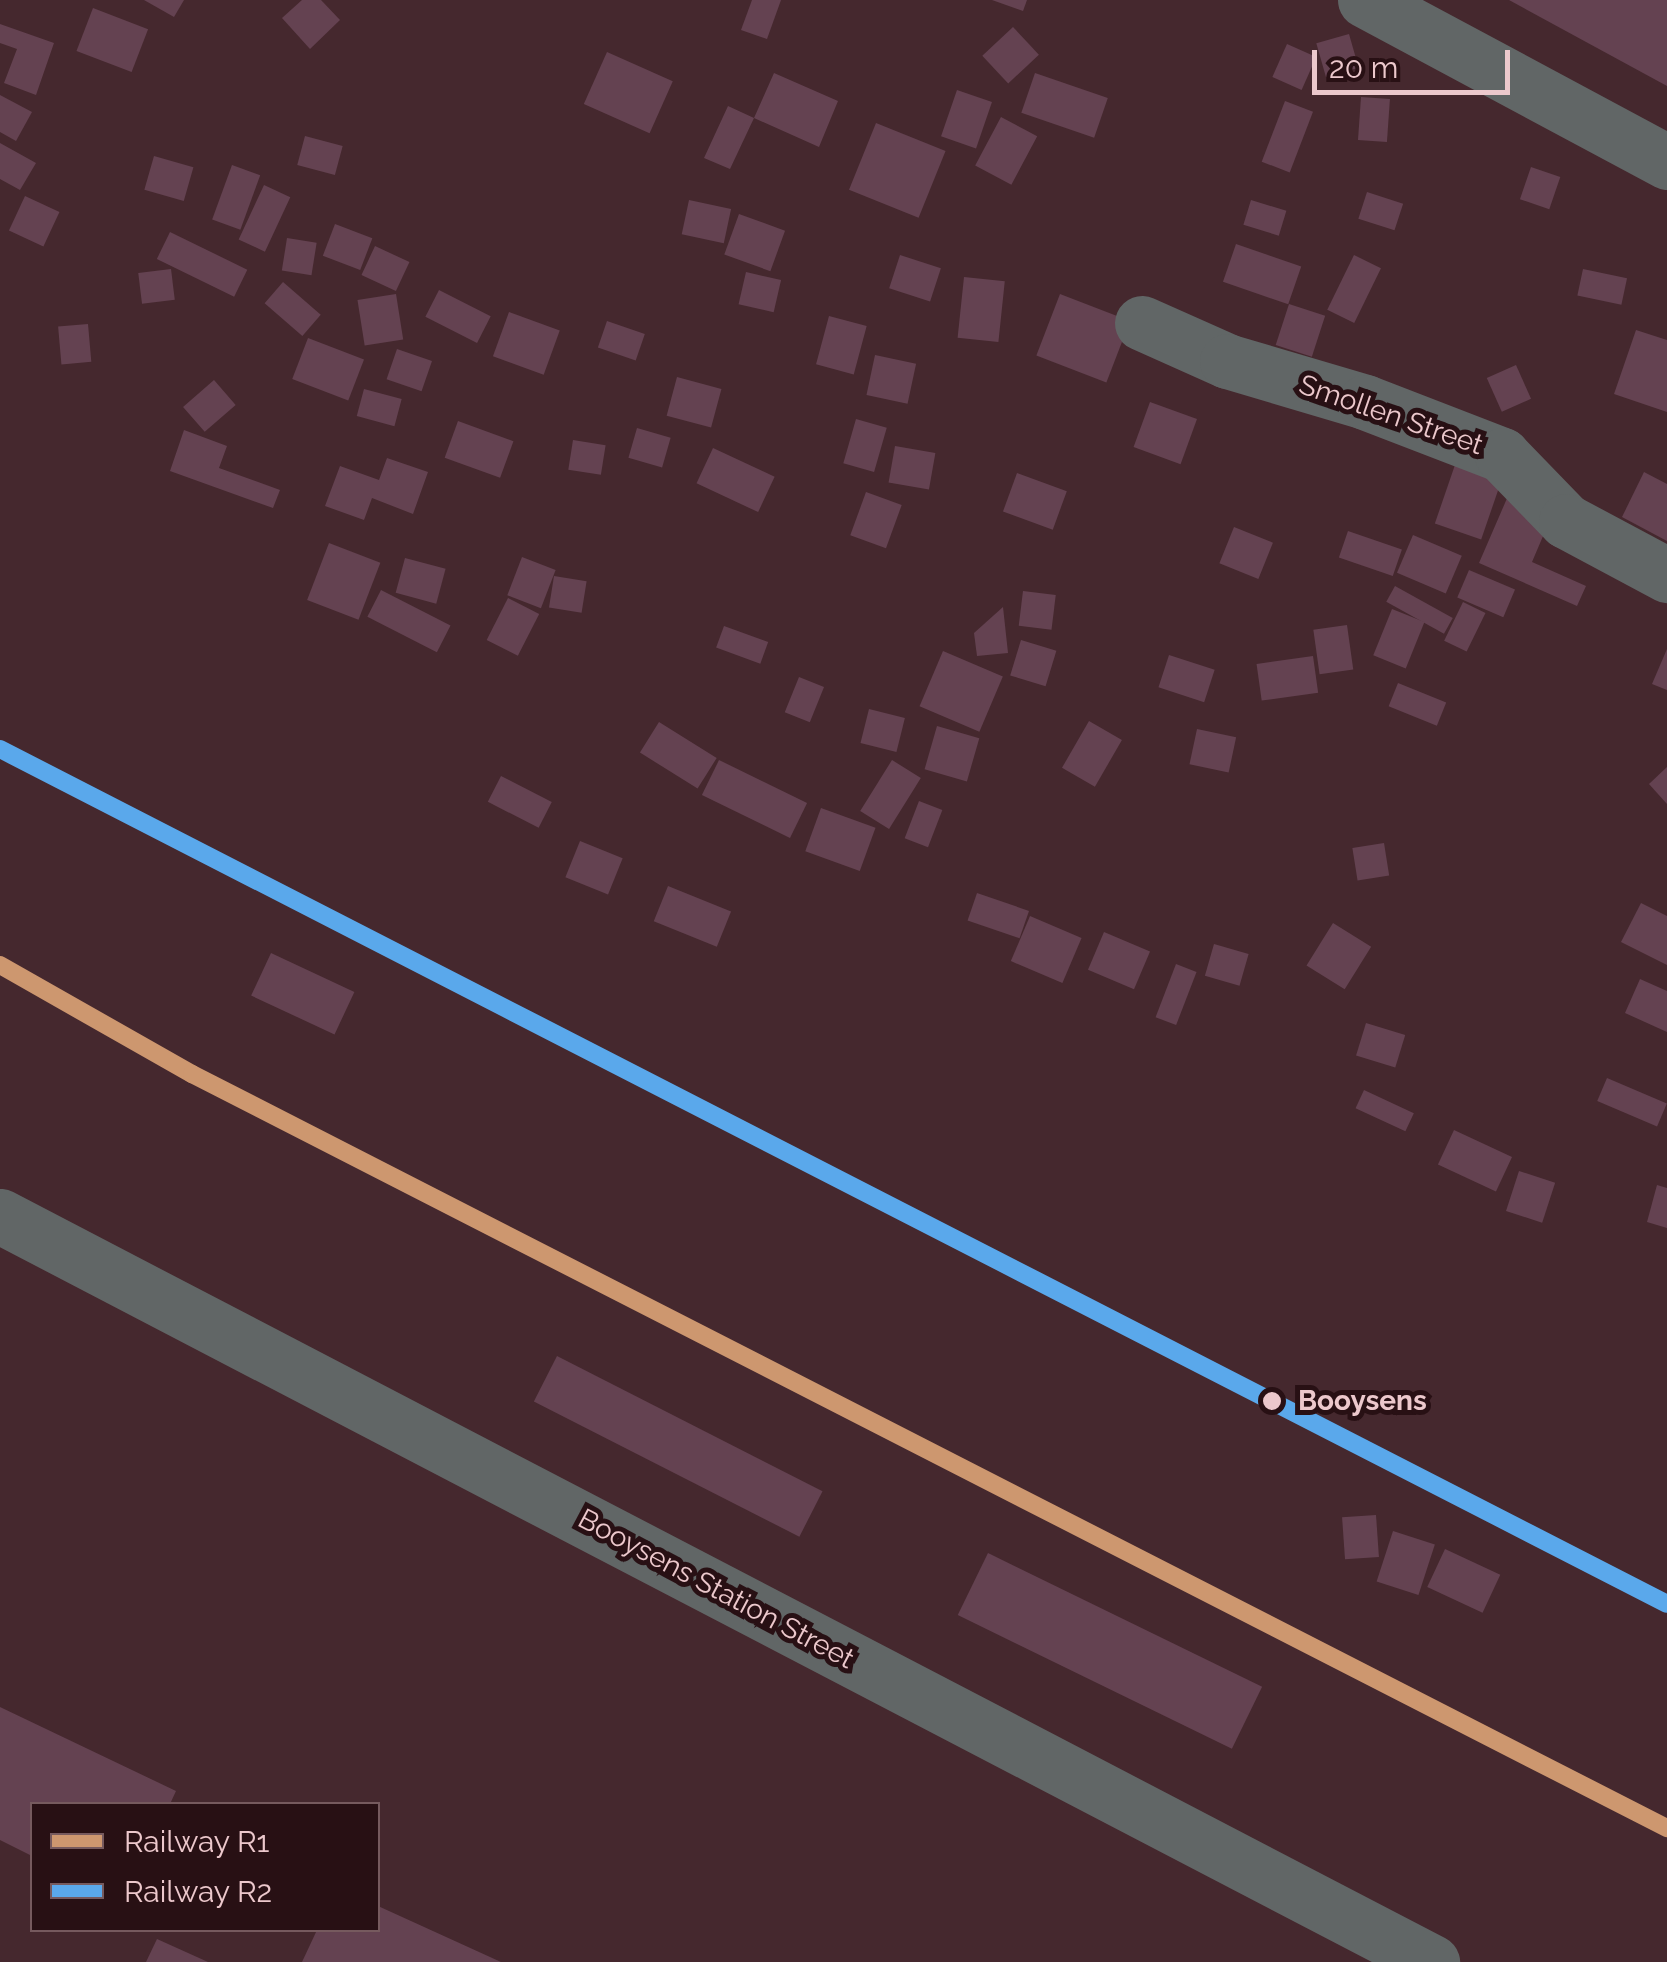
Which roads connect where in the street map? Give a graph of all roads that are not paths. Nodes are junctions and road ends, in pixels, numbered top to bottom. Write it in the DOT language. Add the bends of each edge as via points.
graph roads {
  1 [pos="1365,0"];
  2 [pos="1667,162"];
  3 [pos="1142,323"];
  4 [pos="1667,576"];
  5 [pos="0,1216"];
  6 [pos="1428,1961"];
  1 -- 2 [label="street"];
  3 -- 4 [label="street, Smollen Street" via="1227,361 1365,402 1502,454 1566,522"];
  5 -- 6 [label="street, Booysens Station Street"];
}
